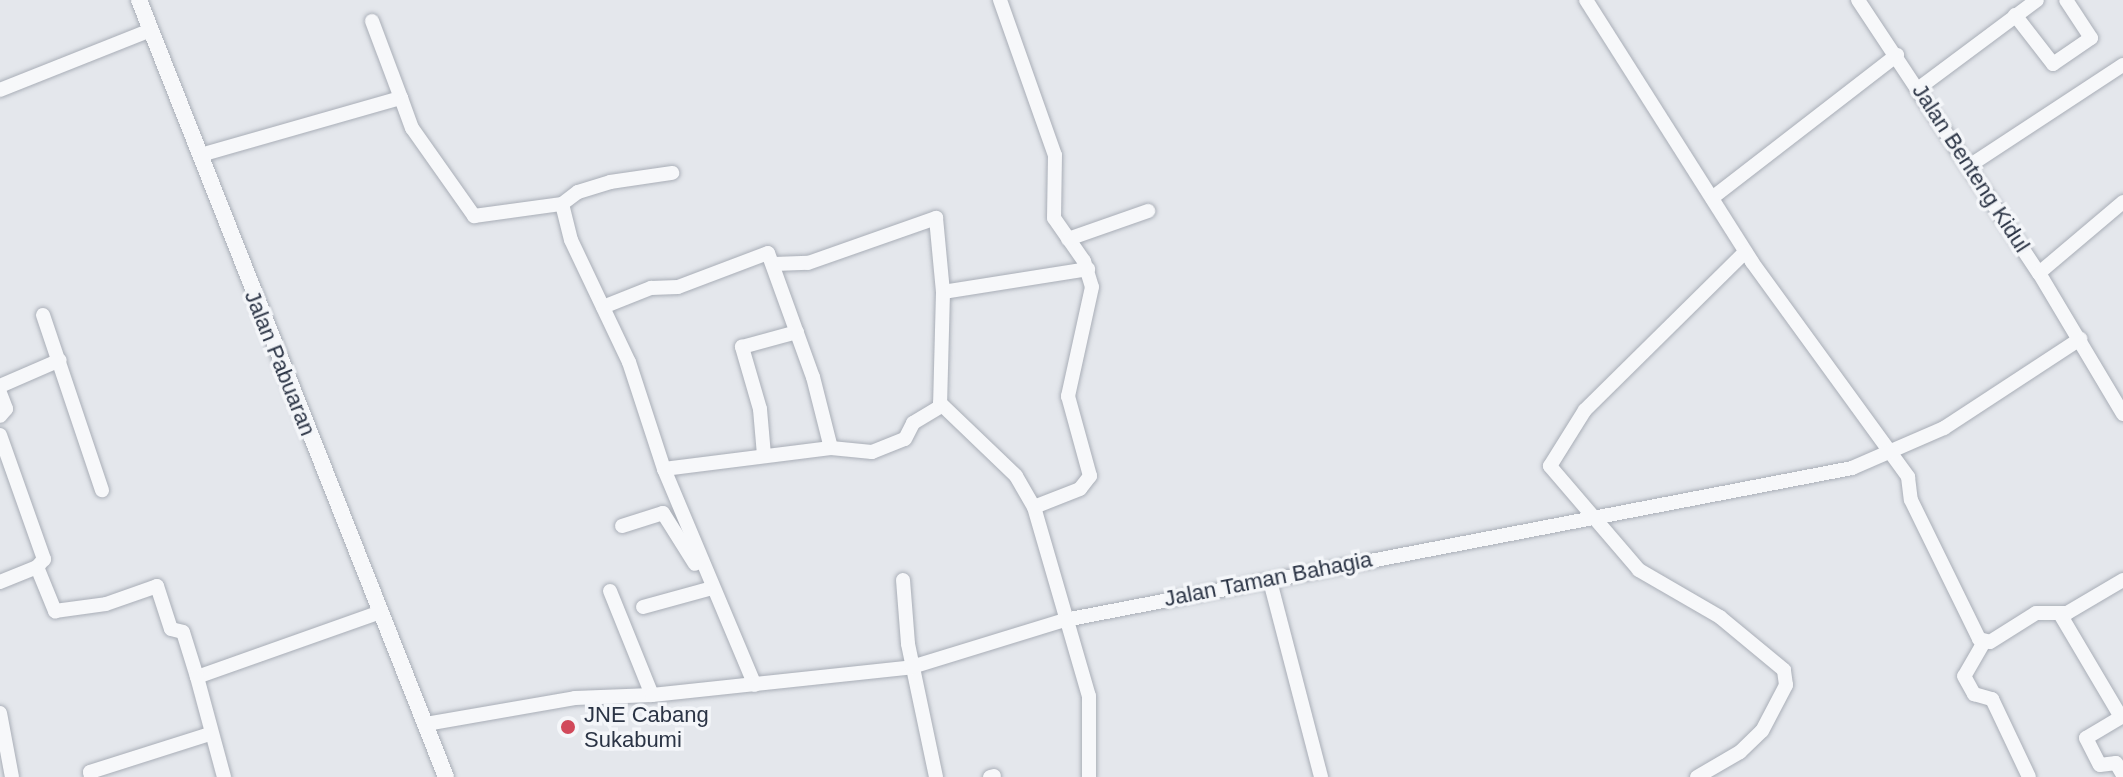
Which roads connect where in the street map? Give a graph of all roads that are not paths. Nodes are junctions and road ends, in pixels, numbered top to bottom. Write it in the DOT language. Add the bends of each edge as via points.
graph roads {
  1 [pos="139,0"];
  2 [pos="1000,0"];
  3 [pos="1586,0"];
  4 [pos="1858,0"];
  5 [pos="2037,0"];
  6 [pos="2066,0"];
  7 [pos="2015,15"];
  8 [pos="372,21"];
  9 [pos="151,30"];
  10 [pos="1897,55"];
  11 [pos="2123,65"];
  12 [pos="1919,88"];
  13 [pos="0,90"];
  14 [pos="401,98"];
  15 [pos="204,154"];
  16 [pos="1969,166"];
  17 [pos="672,173"];
  18 [pos="1712,198"];
  19 [pos="2123,202"];
  20 [pos="562,204"];
  21 [pos="1148,211"];
  22 [pos="1068,239"];
  23 [pos="1745,252"];
  24 [pos="774,264"];
  25 [pos="1088,269"];
  26 [pos="2039,273"];
  27 [pos="943,292"];
  28 [pos="603,307"];
  29 [pos="43,315"];
  30 [pos="797,332"];
  31 [pos="2080,339"];
  32 [pos="60,360"];
  33 [pos="0,386"];
  34 [pos="0,393"];
  35 [pos="941,406"];
  36 [pos="2123,414"];
  37 [pos="0,416"];
  38 [pos="0,435"];
  39 [pos="831,448"];
  40 [pos="1892,453"];
  41 [pos="764,455"];
  42 [pos="664,469"];
  43 [pos="102,490"];
  44 [pos="1034,507"];
  45 [pos="1591,516"];
  46 [pos="622,526"];
  47 [pos="37,567"];
  48 [pos="903,580"];
  49 [pos="2123,580"];
  50 [pos="1270,581"];
  51 [pos="0,582"];
  52 [pos="709,589"];
  53 [pos="610,591"];
  54 [pos="643,607"];
  55 [pos="378,613"];
  56 [pos="2060,614"];
  57 [pos="1065,620"];
  58 [pos="1984,642"];
  59 [pos="912,667"];
  60 [pos="197,677"];
  61 [pos="751,686"];
  62 [pos="652,695"];
  63 [pos="0,713"];
  64 [pos="2122,716"];
  65 [pos="426,724"];
  66 [pos="210,734"];
  67 [pos="2123,775"];
  68 [pos="12,777"];
  69 [pos="91,777"];
  70 [pos="224,777"];
  71 [pos="446,777"];
  72 [pos="936,777"];
  73 [pos="1089,777"];
  74 [pos="1321,777"];
  75 [pos="1697,777"];
  76 [pos="2029,777"];
  1 -- 9 [label="street, Jalan Pabuaran"];
  2 -- 22 [label="street" via="1055,155 1052,212"];
  3 -- 18 [label="street"];
  4 -- 10 [label="street, Jalan Benteng Kidul"];
  5 -- 7 [label="street"];
  6 -- 7 [label="street" via="2091,38 2053,64"];
  7 -- 12 [label="street"];
  8 -- 14 [label="street"];
  9 -- 13 [label="street"];
  9 -- 15 [label="street, Jalan Pabuaran"];
  10 -- 12 [label="street, Jalan Benteng Kidul"];
  10 -- 18 [label="street"];
  11 -- 16 [label="street"];
  12 -- 16 [label="street, Jalan Benteng Kidul"];
  14 -- 15 [label="street"];
  14 -- 20 [label="street" via="412,128 474,216"];
  15 -- 55 [label="street, Jalan Pabuaran" via="247,284"];
  16 -- 26 [label="street, Jalan Benteng Kidul"];
  17 -- 20 [label="street" via="610,182 578,192"];
  18 -- 23 [label="street"];
  19 -- 26 [label="street"];
  20 -- 28 [label="street" via="571,240"];
  21 -- 22 [label="street"];
  22 -- 25 [label="street"];
  23 -- 40 [label="street"];
  23 -- 45 [label="street" via="1608,386 1552,461 1552,472"];
  24 -- 27 [label="street" via="808,263 934,216"];
  24 -- 28 [label="street" via="768,253 761,253 678,287 651,288"];
  24 -- 30 [label="street"];
  25 -- 27 [label="street"];
  25 -- 44 [label="street" via="1092,300 1068,396 1090,476 1080,489"];
  26 -- 31 [label="street, Jalan Benteng Kidul"];
  27 -- 35 [label="street"];
  28 -- 42 [label="street" via="629,362"];
  29 -- 32 [label="street"];
  30 -- 39 [label="street"];
  30 -- 41 [label="street" via="742,347 760,409"];
  31 -- 36 [label="street, Jalan Benteng Kidul"];
  31 -- 40 [label="street, Jalan Taman Bahagia" via="1993,399"];
  32 -- 33 [label="street"];
  32 -- 43 [label="street"];
  34 -- 37 [label="street" via="6,409"];
  35 -- 39 [label="street" via="913,423 895,446 872,452"];
  35 -- 44 [label="street" via="1016,476"];
  38 -- 47 [label="street" via="44,559"];
  39 -- 41 [label="street"];
  40 -- 45 [label="street, Jalan Taman Bahagia" via="1852,468"];
  40 -- 58 [label="street" via="1908,477 1911,500 1940,567"];
  41 -- 42 [label="street"];
  42 -- 61 [label="street"];
  44 -- 57 [label="street"];
  45 -- 50 [label="street, Jalan Taman Bahagia"];
  45 -- 75 [label="street" via="1639,570 1730,624 1784,670 1786,685 1762,731 1740,752"];
  46 -- 52 [label="street" via="663,513"];
  47 -- 51 [label="street"];
  47 -- 60 [label="street" via="55,611 106,604 157,586 171,629 183,632"];
  48 -- 59 [label="street"];
  49 -- 56 [label="street"];
  50 -- 57 [label="street, Jalan Taman Bahagia"];
  50 -- 74 [label="street"];
  52 -- 54 [label="street"];
  52 -- 61 [label="street"];
  53 -- 62 [label="street"];
  55 -- 60 [label="street"];
  55 -- 65 [label="street, Jalan Pabuaran"];
  56 -- 58 [label="street" via="2036,613"];
  56 -- 64 [label="street"];
  57 -- 59 [label="street, Jalan Taman Bahagia"];
  57 -- 73 [label="street" via="1089,696"];
  58 -- 76 [label="street" via="1964,676 1974,694 1992,699"];
  59 -- 61 [label="street, Jalan Taman Bahagia"];
  59 -- 72 [label="street"];
  60 -- 66 [label="street"];
  61 -- 62 [label="street, Jalan Taman Bahagia"];
  62 -- 65 [label="street, Jalan Taman Bahagia" via="575,698"];
  63 -- 68 [label="street"];
  64 -- 67 [label="street" via="2086,738 2100,765 2116,763"];
  65 -- 71 [label="street, Jalan Pabuaran"];
  66 -- 69 [label="street" via="90,772"];
  66 -- 70 [label="street"];
}
